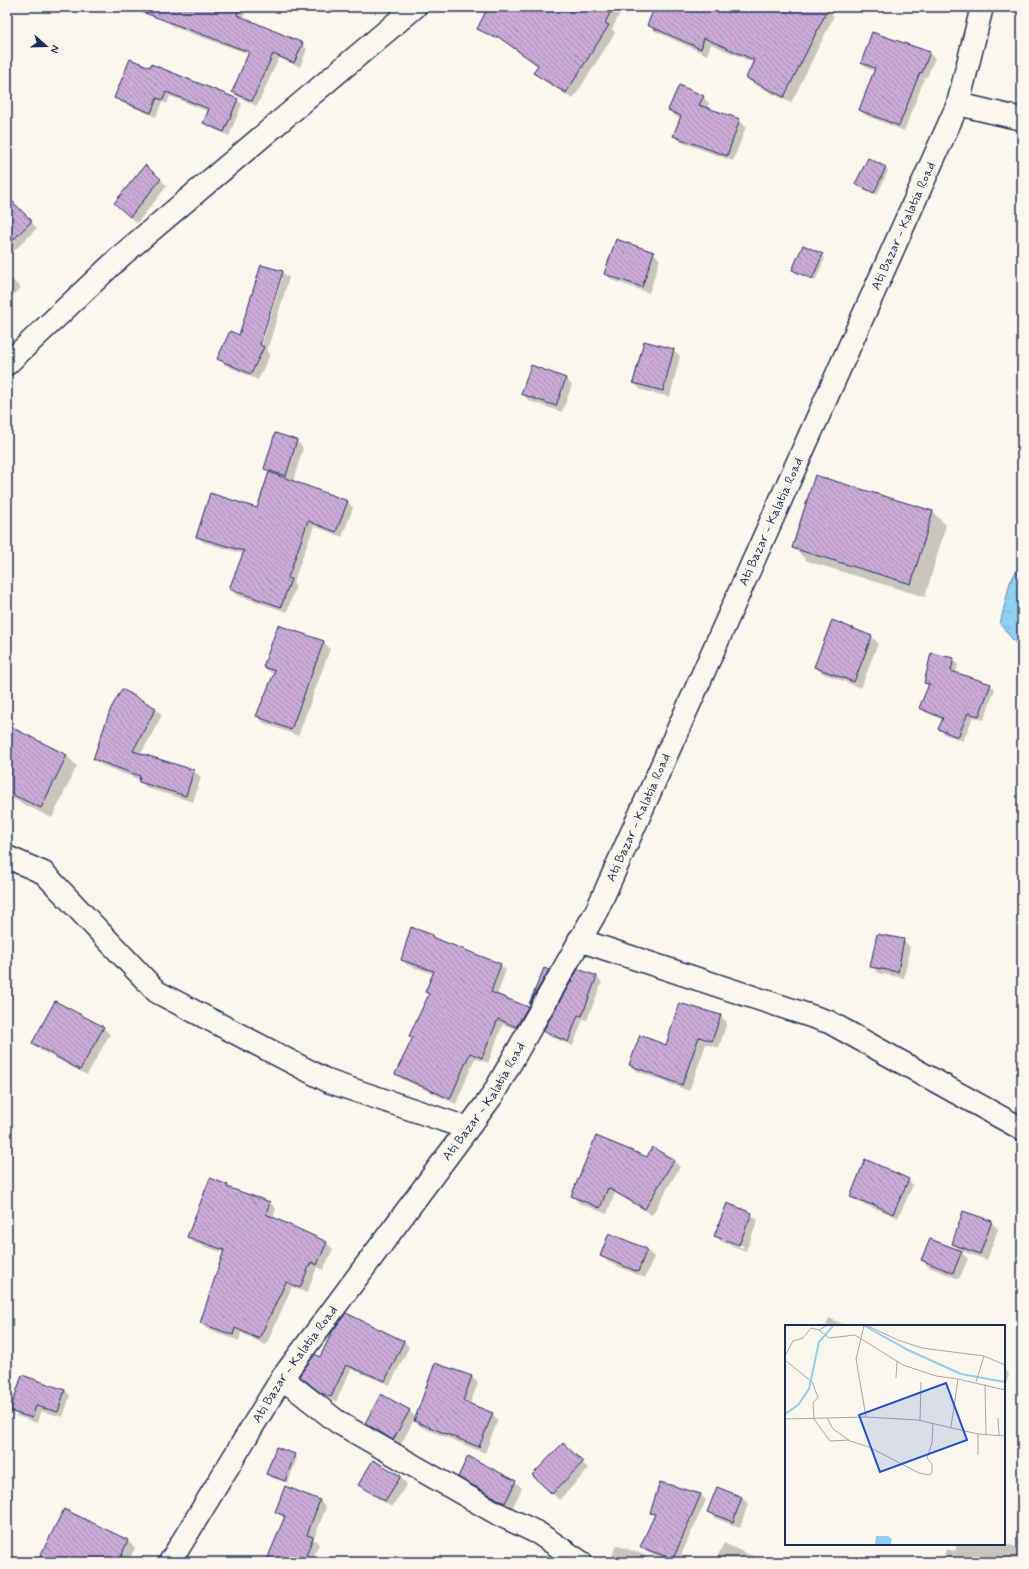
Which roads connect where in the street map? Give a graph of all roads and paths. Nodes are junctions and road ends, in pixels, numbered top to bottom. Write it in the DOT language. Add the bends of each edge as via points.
graph roads {
  1 [pos="415,7"];
  2 [pos="982,7"];
  3 [pos="958,104"];
  4 [pos="1022,119"];
  5 [pos="7,364"];
  6 [pos="7,857"];
  7 [pos="580,940"];
  8 [pos="467,1128"];
  9 [pos="1022,1129"];
  10 [pos="282,1378"];
  11 [pos="170,1562"];
  12 [pos="581,1562"];
  1 -- 5 [label="street" via="122,255"];
  2 -- 3 [label="street, Ati Bazar - Kalatia Road"];
  3 -- 4 [label="street"];
  3 -- 7 [label="street, Ati Bazar - Kalatia Road" via="596,910"];
  6 -- 8 [label="street" via="44,873 157,992 330,1082"];
  7 -- 8 [label="street, Ati Bazar - Kalatia Road" via="492,1096"];
  7 -- 9 [label="street" via="829,1022"];
  8 -- 10 [label="street, Ati Bazar - Kalatia Road"];
  10 -- 11 [label="street, Ati Bazar - Kalatia Road"];
  10 -- 12 [label="street" via="339,1424 498,1514 538,1533"];
}
